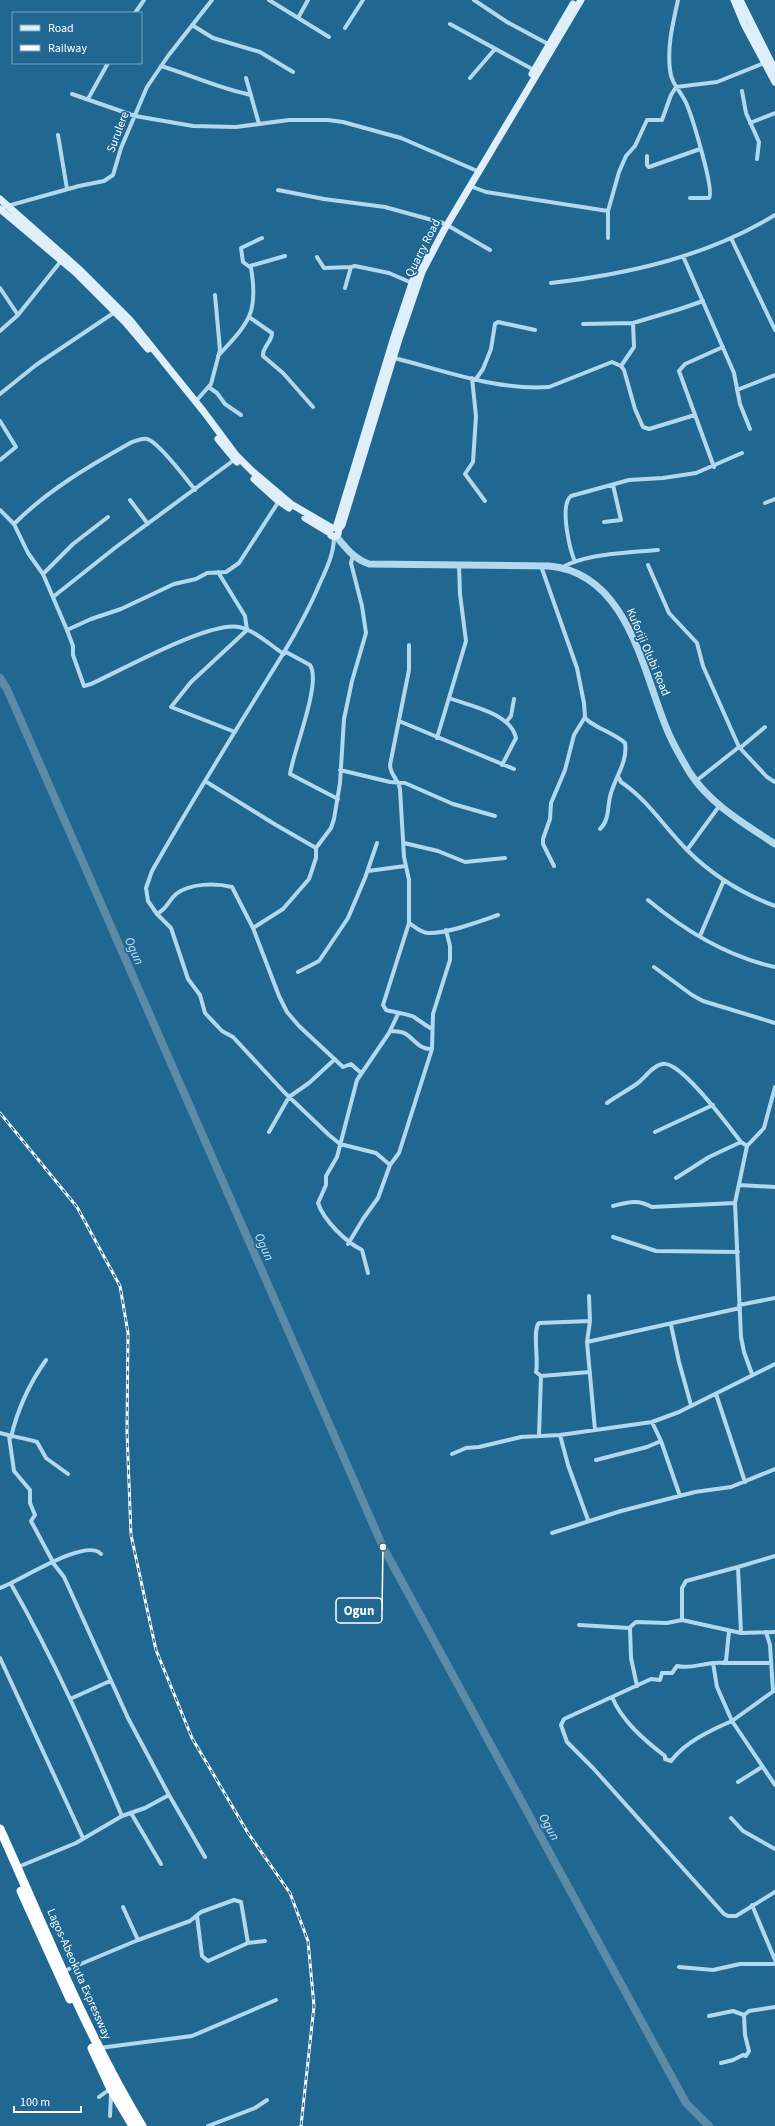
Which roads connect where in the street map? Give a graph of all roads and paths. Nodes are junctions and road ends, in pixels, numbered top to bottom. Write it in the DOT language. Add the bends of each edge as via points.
graph roads {
  1 [pos="144,0"];
  2 [pos="212,0"];
  3 [pos="269,0"];
  4 [pos="308,0"];
  5 [pos="363,0"];
  6 [pos="474,0"];
  7 [pos="576,0"];
  8 [pos="581,0"];
  9 [pos="678,0"];
  10 [pos="734,0"];
  11 [pos="740,0"];
  12 [pos="136,12"];
  13 [pos="298,18"];
  14 [pos="450,24"];
  15 [pos="192,25"];
  16 [pos="345,28"];
  17 [pos="329,37"];
  18 [pos="548,44"];
  19 [pos="495,49"];
  20 [pos="764,63"];
  21 [pos="107,64"];
  22 [pos="161,66"];
  23 [pos="534,70"];
  24 [pos="775,70"];
  25 [pos="293,72"];
  26 [pos="246,78"];
  27 [pos="470,78"];
  28 [pos="775,82"];
  29 [pos="676,87"];
  30 [pos="742,91"];
  31 [pos="72,94"];
  32 [pos="251,95"];
  33 [pos="88,99"];
  34 [pos="775,113"];
  35 [pos="135,116"];
  36 [pos="750,123"];
  37 [pos="259,124"];
  38 [pos="58,135"];
  39 [pos="700,150"];
  40 [pos="647,156"];
  41 [pos="756,159"];
  42 [pos="475,170"];
  43 [pos="470,186"];
  44 [pos="67,189"];
  45 [pos="278,190"];
  46 [pos="690,198"];
  47 [pos="0,199"];
  48 [pos="8,207"];
  49 [pos="0,209"];
  50 [pos="608,211"];
  51 [pos="775,215"];
  52 [pos="445,224"];
  53 [pos="262,238"];
  54 [pos="608,238"];
  55 [pos="731,238"];
  56 [pos="490,250"];
  57 [pos="285,256"];
  58 [pos="683,256"];
  59 [pos="317,257"];
  60 [pos="61,261"];
  61 [pos="250,266"];
  62 [pos="351,267"];
  63 [pos="412,283"];
  64 [pos="551,283"];
  65 [pos="0,288"];
  66 [pos="345,288"];
  67 [pos="215,295"];
  68 [pos="703,301"];
  69 [pos="115,312"];
  70 [pos="18,315"];
  71 [pos="249,317"];
  72 [pos="633,323"];
  73 [pos="583,324"];
  74 [pos="535,330"];
  75 [pos="775,330"];
  76 [pos="0,332"];
  77 [pos="724,347"];
  78 [pos="218,356"];
  79 [pos="394,358"];
  80 [pos="621,366"];
  81 [pos="775,375"];
  82 [pos="474,378"];
  83 [pos="210,388"];
  84 [pos="737,390"];
  85 [pos="0,394"];
  86 [pos="196,401"];
  87 [pos="313,407"];
  88 [pos="241,415"];
  89 [pos="695,415"];
  90 [pos="0,421"];
  91 [pos="750,429"];
  92 [pos="742,453"];
  93 [pos="0,460"];
  94 [pos="234,460"];
  95 [pos="714,467"];
  96 [pos="613,484"];
  97 [pos="196,490"];
  98 [pos="775,499"];
  99 [pos="130,500"];
  100 [pos="279,501"];
  101 [pos="485,501"];
  102 [pos="765,502"];
  103 [pos="0,510"];
  104 [pos="108,517"];
  105 [pos="604,522"];
  106 [pos="14,524"];
  107 [pos="148,524"];
  108 [pos="334,532"];
  109 [pos="658,550"];
  110 [pos="353,555"];
  111 [pos="575,562"];
  112 [pos="459,565"];
  113 [pos="648,565"];
  114 [pos="541,566"];
  115 [pos="563,567"];
  116 [pos="218,572"];
  117 [pos="43,574"];
  118 [pos="52,597"];
  119 [pos="67,630"];
  120 [pos="247,630"];
  121 [pos="409,645"];
  122 [pos="285,653"];
  123 [pos="449,698"];
  124 [pos="514,699"];
  125 [pos="584,717"];
  126 [pos="399,721"];
  127 [pos="506,722"];
  128 [pos="765,728"];
  129 [pos="235,732"];
  130 [pos="437,738"];
  131 [pos="739,748"];
  132 [pos="502,765"];
  133 [pos="340,770"];
  134 [pos="514,770"];
  135 [pos="619,778"];
  136 [pos="206,781"];
  137 [pos="696,782"];
  138 [pos="775,782"];
  139 [pos="399,783"];
  140 [pos="338,799"];
  141 [pos="720,805"];
  142 [pos="494,816"];
  143 [pos="600,829"];
  144 [pos="377,843"];
  145 [pos="404,843"];
  146 [pos="775,844"];
  147 [pos="316,848"];
  148 [pos="687,850"];
  149 [pos="505,858"];
  150 [pos="405,866"];
  151 [pos="554,866"];
  152 [pos="368,871"];
  153 [pos="724,880"];
  154 [pos="648,900"];
  155 [pos="775,906"];
  156 [pos="156,914"];
  157 [pos="498,915"];
  158 [pos="409,923"];
  159 [pos="253,928"];
  160 [pos="446,930"];
  161 [pos="700,936"];
  162 [pos="654,966"];
  163 [pos="775,967"];
  164 [pos="298,972"];
  165 [pos="398,1014"];
  166 [pos="775,1023"];
  167 [pos="432,1029"];
  168 [pos="390,1030"];
  169 [pos="432,1050"];
  170 [pos="335,1060"];
  171 [pos="361,1073"];
  172 [pos="775,1087"];
  173 [pos="289,1097"];
  174 [pos="607,1103"];
  175 [pos="713,1105"];
  176 [pos="269,1132"];
  177 [pos="655,1132"];
  178 [pos="741,1142"];
  179 [pos="340,1144"];
  180 [pos="747,1146"];
  181 [pos="390,1165"];
  182 [pos="676,1178"];
  183 [pos="738,1185"];
  184 [pos="775,1187"];
  185 [pos="735,1203"];
  186 [pos="613,1206"];
  187 [pos="612,1237"];
  188 [pos="348,1244"];
  189 [pos="738,1252"];
  190 [pos="368,1273"];
  191 [pos="589,1296"];
  192 [pos="775,1298"];
  193 [pos="740,1306"];
  194 [pos="590,1321"];
  195 [pos="671,1325"];
  196 [pos="586,1342"];
  197 [pos="46,1360"];
  198 [pos="775,1364"];
  199 [pos="590,1372"];
  200 [pos="752,1374"];
  201 [pos="541,1376"];
  202 [pos="716,1394"];
  203 [pos="691,1405"];
  204 [pos="652,1422"];
  205 [pos="595,1430"];
  206 [pos="0,1433"];
  207 [pos="539,1435"];
  208 [pos="560,1435"];
  209 [pos="10,1436"];
  210 [pos="661,1441"];
  211 [pos="452,1454"];
  212 [pos="596,1460"];
  213 [pos="775,1469"];
  214 [pos="68,1474"];
  215 [pos="745,1482"];
  216 [pos="680,1496"];
  217 [pos="588,1520"];
  218 [pos="552,1533"];
  219 [pos="101,1554"];
  220 [pos="775,1556"];
  221 [pos="53,1562"];
  222 [pos="738,1568"];
  223 [pos="11,1584"];
  224 [pos="0,1588"];
  225 [pos="682,1620"];
  226 [pos="579,1625"];
  227 [pos="629,1628"];
  228 [pos="729,1631"];
  229 [pos="766,1632"];
  230 [pos="775,1632"];
  231 [pos="741,1633"];
  232 [pos="0,1658"];
  233 [pos="713,1663"];
  234 [pos="723,1663"];
  235 [pos="771,1663"];
  236 [pos="110,1681"];
  237 [pos="637,1686"];
  238 [pos="774,1690"];
  239 [pos="612,1697"];
  240 [pos="70,1699"];
  241 [pos="732,1721"];
  242 [pos="762,1767"];
  243 [pos="738,1782"];
  244 [pos="775,1785"];
  245 [pos="169,1795"];
  246 [pos="131,1813"];
  247 [pos="122,1816"];
  248 [pos="731,1818"];
  249 [pos="0,1829"];
  250 [pos="83,1838"];
  251 [pos="0,1844"];
  252 [pos="775,1849"];
  253 [pos="205,1857"];
  254 [pos="161,1864"];
  255 [pos="17,1867"];
  256 [pos="775,1892"];
  257 [pos="752,1906"];
  258 [pos="123,1907"];
  259 [pos="197,1916"];
  260 [pos="138,1940"];
  261 [pos="265,1941"];
  262 [pos="248,1943"];
  263 [pos="775,1960"];
  264 [pos="775,1964"];
  265 [pos="679,1967"];
  266 [pos="64,1972"];
  267 [pos="276,2000"];
  268 [pos="775,2007"];
  269 [pos="744,2015"];
  270 [pos="709,2016"];
  271 [pos="98,2048"];
  272 [pos="721,2063"];
  273 [pos="111,2089"];
  274 [pos="99,2097"];
  275 [pos="267,2100"];
  276 [pos="110,2116"];
  277 [pos="133,2126"];
  278 [pos="142,2126"];
  279 [pos="208,2126"];
  1 -- 12 [label="street"];
  2 -- 15 [label="street, Surulere"];
  3 -- 13 [label="street"];
  4 -- 13 [label="street"];
  5 -- 16 [label="street"];
  6 -- 18 [label="street" via="507,22"];
  7 -- 18 [label="main road, Quarry Road"];
  8 -- 43 [label="main road, Quarry Road"];
  9 -- 29 [label="street" via="669,56 670,71"];
  10 -- 20 [label="main road"];
  11 -- 24 [label="main road"];
  13 -- 17 [label="street"];
  14 -- 19 [label="street"];
  15 -- 22 [label="street, Surulere"];
  15 -- 25 [label="street" via="213,38 256,50"];
  18 -- 23 [label="main road, Quarry Road"];
  19 -- 23 [label="street"];
  19 -- 27 [label="street"];
  20 -- 28 [label="main road"];
  20 -- 29 [label="street" via="717,82"];
  21 -- 33 [label="street"];
  22 -- 32 [label="street" via="197,77 226,90"];
  22 -- 35 [label="street, Surulere" via="147,87"];
  23 -- 42 [label="main road, Quarry Road"];
  26 -- 32 [label="street"];
  29 -- 39 [label="street" via="687,104"];
  29 -- 50 [label="street" via="662,120 647,120 635,146 626,156"];
  30 -- 36 [label="street"];
  31 -- 33 [label="street"];
  32 -- 37 [label="street"];
  33 -- 35 [label="street"];
  34 -- 36 [label="street"];
  35 -- 37 [label="street" via="193,126 236,127"];
  35 -- 44 [label="street, Surulere" via="113,175 104,181"];
  36 -- 41 [label="street" via="759,142"];
  37 -- 42 [label="street" via="295,120 343,122 401,138"];
  38 -- 44 [label="street"];
  39 -- 40 [label="street" via="650,167"];
  39 -- 46 [label="street" via="707,168 711,196"];
  42 -- 52 [label="main road, Quarry Road"];
  43 -- 50 [label="street" via="486,192"];
  43 -- 52 [label="main road, Quarry Road"];
  44 -- 48 [label="street, Surulere"];
  45 -- 52 [label="street" via="385,207"];
  47 -- 48 [label="main road"];
  48 -- 49 [label="street, Surulere"];
  48 -- 86 [label="main road" via="79,269 125,315"];
  49 -- 60 [label="main road"];
  50 -- 54 [label="street"];
  51 -- 55 [label="street"];
  52 -- 56 [label="street"];
  52 -- 63 [label="main road, Quarry Road" via="419,266"];
  52 -- 79 [label="main road, Quarry Road" via="422,272"];
  53 -- 61 [label="street" via="241,248 243,262"];
  55 -- 58 [label="street"];
  55 -- 75 [label="street"];
  57 -- 61 [label="street"];
  58 -- 64 [label="street" via="600,277"];
  58 -- 68 [label="street"];
  59 -- 62 [label="street" via="324,268"];
  60 -- 69 [label="main road"];
  60 -- 70 [label="street"];
  61 -- 71 [label="street" via="255,296"];
  62 -- 63 [label="street" via="378,270"];
  62 -- 66 [label="street"];
  63 -- 108 [label="main road, Quarry Road"];
  65 -- 70 [label="street"];
  67 -- 78 [label="street" via="220,344"];
  68 -- 72 [label="street"];
  68 -- 77 [label="street"];
  69 -- 85 [label="street" via="36,365"];
  69 -- 94 [label="main road" via="150,352"];
  70 -- 76 [label="street"];
  71 -- 78 [label="street"];
  71 -- 87 [label="street" via="272,333 272,338 263,350 263,356 283,372"];
  72 -- 73 [label="street"];
  72 -- 80 [label="street" via="634,347"];
  74 -- 82 [label="street" via="498,322 495,324 491,349 483,369"];
  77 -- 84 [label="street" via="734,372"];
  77 -- 89 [label="street" via="685,364 679,371"];
  78 -- 83 [label="street"];
  79 -- 82 [label="street"];
  79 -- 108 [label="main road, Quarry Road" via="342,525"];
  80 -- 82 [label="street" via="612,362 549,387 505,384"];
  80 -- 89 [label="street" via="643,427 649,429"];
  81 -- 84 [label="street"];
  82 -- 101 [label="street" via="476,416 473,462 466,472"];
  83 -- 86 [label="street"];
  83 -- 88 [label="street" via="225,404"];
  84 -- 91 [label="street"];
  86 -- 108 [label="main road" via="236,455 252,472 291,504"];
  89 -- 95 [label="street"];
  90 -- 93 [label="street" via="16,447"];
  92 -- 95 [label="street"];
  94 -- 97 [label="street"];
  94 -- 100 [label="main road"];
  95 -- 96 [label="street" via="686,475 629,480"];
  96 -- 105 [label="street" via="621,520"];
  96 -- 111 [label="street" via="569,498 567,537"];
  97 -- 106 [label="street" via="152,441 140,440 132,442 70,478 29,509"];
  97 -- 107 [label="street"];
  98 -- 102 [label="street"];
  99 -- 107 [label="street"];
  100 -- 108 [label="main road"];
  100 -- 116 [label="street" via="239,563 230,570"];
  103 -- 106 [label="street"];
  104 -- 117 [label="street" via="73,544"];
  106 -- 117 [label="street" via="28,553"];
  107 -- 118 [label="street"];
  108 -- 110 [label="street, Kuforiji Olubi Road"];
  108 -- 122 [label="street" via="334,545 326,570 307,614"];
  109 -- 111 [label="street" via="586,558"];
  110 -- 112 [label="street, Kuforiji Olubi Road" via="369,564 379,566"];
  110 -- 133 [label="street" via="351,563 366,633 344,719"];
  111 -- 115 [label="street"];
  112 -- 114 [label="street, Kuforiji Olubi Road"];
  112 -- 123 [label="street" via="466,641"];
  113 -- 131 [label="street" via="669,613 697,643 702,666"];
  114 -- 115 [label="street, Kuforiji Olubi Road"];
  114 -- 125 [label="street" via="577,668"];
  115 -- 137 [label="street, Kuforiji Olubi Road" via="588,579 606,594 617,608 638,653 666,728"];
  116 -- 119 [label="street" via="174,584 121,609"];
  116 -- 120 [label="street" via="245,616"];
  117 -- 118 [label="street"];
  118 -- 119 [label="street"];
  119 -- 120 [label="street" via="84,686 197,634 235,627"];
  120 -- 122 [label="street"];
  120 -- 129 [label="street" via="191,682 171,706"];
  121 -- 126 [label="street" via="409,670"];
  122 -- 129 [label="street"];
  122 -- 140 [label="street" via="310,665 312,671 311,694 290,774"];
  123 -- 127 [label="street"];
  123 -- 130 [label="street"];
  124 -- 127 [label="street" via="511,716"];
  125 -- 135 [label="street" via="589,722 614,733 625,743 625,757"];
  125 -- 151 [label="street" via="574,735 551,803 550,819 543,839"];
  126 -- 130 [label="street"];
  126 -- 139 [label="street" via="390,765 391,774"];
  127 -- 132 [label="street" via="516,738"];
  128 -- 131 [label="street"];
  129 -- 136 [label="street"];
  130 -- 132 [label="street"];
  131 -- 137 [label="street"];
  131 -- 138 [label="street"];
  132 -- 134 [label="street"];
  133 -- 139 [label="street"];
  133 -- 140 [label="street"];
  135 -- 143 [label="street"];
  135 -- 148 [label="street" via="645,801"];
  136 -- 147 [label="street"];
  136 -- 156 [label="street" via="148,880 146,894"];
  137 -- 141 [label="street, Kuforiji Olubi Road"];
  139 -- 142 [label="street" via="418,788 452,804"];
  139 -- 145 [label="street"];
  140 -- 147 [label="street" via="331,828"];
  141 -- 146 [label="street, Kuforiji Olubi Road"];
  141 -- 148 [label="street"];
  144 -- 152 [label="street"];
  145 -- 149 [label="street" via="465,862"];
  145 -- 150 [label="street"];
  147 -- 159 [label="street" via="316,858 309,880 283,909"];
  148 -- 153 [label="street"];
  150 -- 152 [label="street"];
  150 -- 158 [label="street" via="409,880"];
  152 -- 164 [label="street" via="348,918 322,958 313,966"];
  153 -- 155 [label="street"];
  153 -- 161 [label="street"];
  154 -- 161 [label="street"];
  156 -- 159 [label="street" via="167,908 174,896 182,890 199,886 229,886 235,889"];
  156 -- 173 [label="street" via="171,928 188,979 200,995 205,1013 222,1031 233,1037"];
  157 -- 160 [label="street"];
  158 -- 160 [label="street" via="428,933"];
  158 -- 165 [label="street" via="383,1005 386,1010"];
  159 -- 170 [label="street" via="278,996 287,1012"];
  160 -- 167 [label="street" via="450,960 433,1014"];
  161 -- 163 [label="street" via="741,957"];
  162 -- 166 [label="street" via="703,1001"];
  165 -- 167 [label="street" via="412,1016"];
  165 -- 168 [label="street"];
  167 -- 169 [label="street"];
  168 -- 169 [label="street" via="407,1034 411,1041 426,1050"];
  168 -- 171 [label="street"];
  169 -- 181 [label="street" via="399,1153"];
  170 -- 171 [label="street" via="343,1067 351,1064"];
  170 -- 173 [label="street"];
  171 -- 179 [label="street"];
  172 -- 180 [label="street" via="764,1128"];
  173 -- 176 [label="street"];
  173 -- 179 [label="street"];
  174 -- 175 [label="street" via="639,1083 664,1063 673,1066"];
  175 -- 177 [label="street"];
  175 -- 178 [label="street"];
  178 -- 180 [label="street"];
  178 -- 182 [label="street" via="709,1157"];
  179 -- 181 [label="street" via="376,1153"];
  179 -- 188 [label="street" via="318,1203"];
  180 -- 183 [label="street"];
  181 -- 188 [label="street" via="378,1198"];
  183 -- 184 [label="street"];
  183 -- 185 [label="street"];
  185 -- 186 [label="street" via="652,1207 641,1201 633,1201"];
  185 -- 189 [label="street"];
  187 -- 189 [label="street" via="656,1251"];
  188 -- 190 [label="street" via="362,1250"];
  189 -- 193 [label="street"];
  191 -- 194 [label="street"];
  192 -- 193 [label="street"];
  193 -- 195 [label="street"];
  193 -- 200 [label="street" via="744,1352"];
  194 -- 196 [label="street"];
  194 -- 201 [label="street" via="537,1324 536,1372"];
  195 -- 196 [label="street"];
  195 -- 203 [label="street"];
  196 -- 199 [label="street"];
  197 -- 209 [label="street" via="19,1406"];
  198 -- 200 [label="street"];
  199 -- 201 [label="street"];
  199 -- 205 [label="street"];
  200 -- 202 [label="street"];
  201 -- 207 [label="street"];
  202 -- 203 [label="street"];
  202 -- 215 [label="street"];
  203 -- 204 [label="street"];
  204 -- 205 [label="street"];
  204 -- 210 [label="street"];
  205 -- 208 [label="street"];
  206 -- 209 [label="street"];
  207 -- 208 [label="street"];
  207 -- 211 [label="street" via="510,1438 466,1448"];
  208 -- 217 [label="street"];
  209 -- 214 [label="street" via="37,1442 46,1458"];
  209 -- 221 [label="street" via="14,1471 30,1490 30,1503 35,1515 31,1521"];
  210 -- 212 [label="street"];
  210 -- 216 [label="street"];
  213 -- 215 [label="street"];
  215 -- 216 [label="street"];
  216 -- 217 [label="street"];
  217 -- 218 [label="street"];
  219 -- 221 [label="street" via="90,1548 70,1553"];
  220 -- 222 [label="street"];
  221 -- 223 [label="street"];
  221 -- 236 [label="street" via="64,1577"];
  222 -- 225 [label="street" via="686,1581 682,1588"];
  222 -- 231 [label="street"];
  223 -- 224 [label="street"];
  223 -- 240 [label="street" via="38,1632"];
  225 -- 227 [label="street" via="667,1623 636,1622"];
  225 -- 228 [label="street"];
  226 -- 227 [label="street"];
  227 -- 237 [label="street" via="631,1627 631,1664"];
  228 -- 231 [label="street"];
  228 -- 234 [label="street" via="726,1661"];
  229 -- 230 [label="street"];
  229 -- 231 [label="street"];
  229 -- 235 [label="street"];
  232 -- 250 [label="street"];
  233 -- 234 [label="street"];
  233 -- 237 [label="street" via="687,1669 677,1666 672,1673 662,1672 660,1680 651,1679"];
  233 -- 241 [label="street" via="717,1687"];
  234 -- 235 [label="street"];
  235 -- 238 [label="street"];
  236 -- 240 [label="street"];
  236 -- 245 [label="street"];
  237 -- 239 [label="street"];
  238 -- 241 [label="street"];
  239 -- 241 [label="street" via="623,1717 665,1756 665,1759 671,1761 677,1752 711,1730"];
  239 -- 257 [label="street" via="564,1719 561,1725 567,1742 619,1796 720,1910 732,1917"];
  240 -- 247 [label="street"];
  241 -- 242 [label="street"];
  242 -- 243 [label="street"];
  242 -- 244 [label="street"];
  245 -- 246 [label="street"];
  245 -- 253 [label="street"];
  246 -- 247 [label="street"];
  246 -- 254 [label="street"];
  247 -- 250 [label="street" via="98,1832"];
  248 -- 252 [label="street" via="743,1831"];
  249 -- 255 [label="highway, Lagos-Abeokuta Expressway"];
  250 -- 255 [label="street" via="76,1844"];
  251 -- 273 [label="highway, Lagos-Abeokuta Expressway"];
  255 -- 266 [label="highway, Lagos-Abeokuta Expressway"];
  256 -- 257 [label="street"];
  257 -- 263 [label="street"];
  258 -- 260 [label="street"];
  259 -- 260 [label="street"];
  259 -- 262 [label="street" via="201,1912 234,1900 241,1902"];
  259 -- 262 [label="street" via="204,1959 212,1960"];
  260 -- 266 [label="street"];
  261 -- 262 [label="street"];
  264 -- 265 [label="street" via="740,1964 714,1970"];
  266 -- 271 [label="highway, Lagos-Abeokuta Expressway"];
  267 -- 271 [label="street" via="192,2036"];
  268 -- 269 [label="street" via="749,2011"];
  269 -- 270 [label="street" via="734,2011"];
  269 -- 272 [label="street" via="745,2035 750,2051 746,2056"];
  271 -- 278 [label="highway, Lagos-Abeokuta Expressway"];
  273 -- 274 [label="street"];
  273 -- 276 [label="street"];
  273 -- 277 [label="highway, Lagos-Abeokuta Expressway"];
  275 -- 279 [label="street" via="255,2108"];
}
